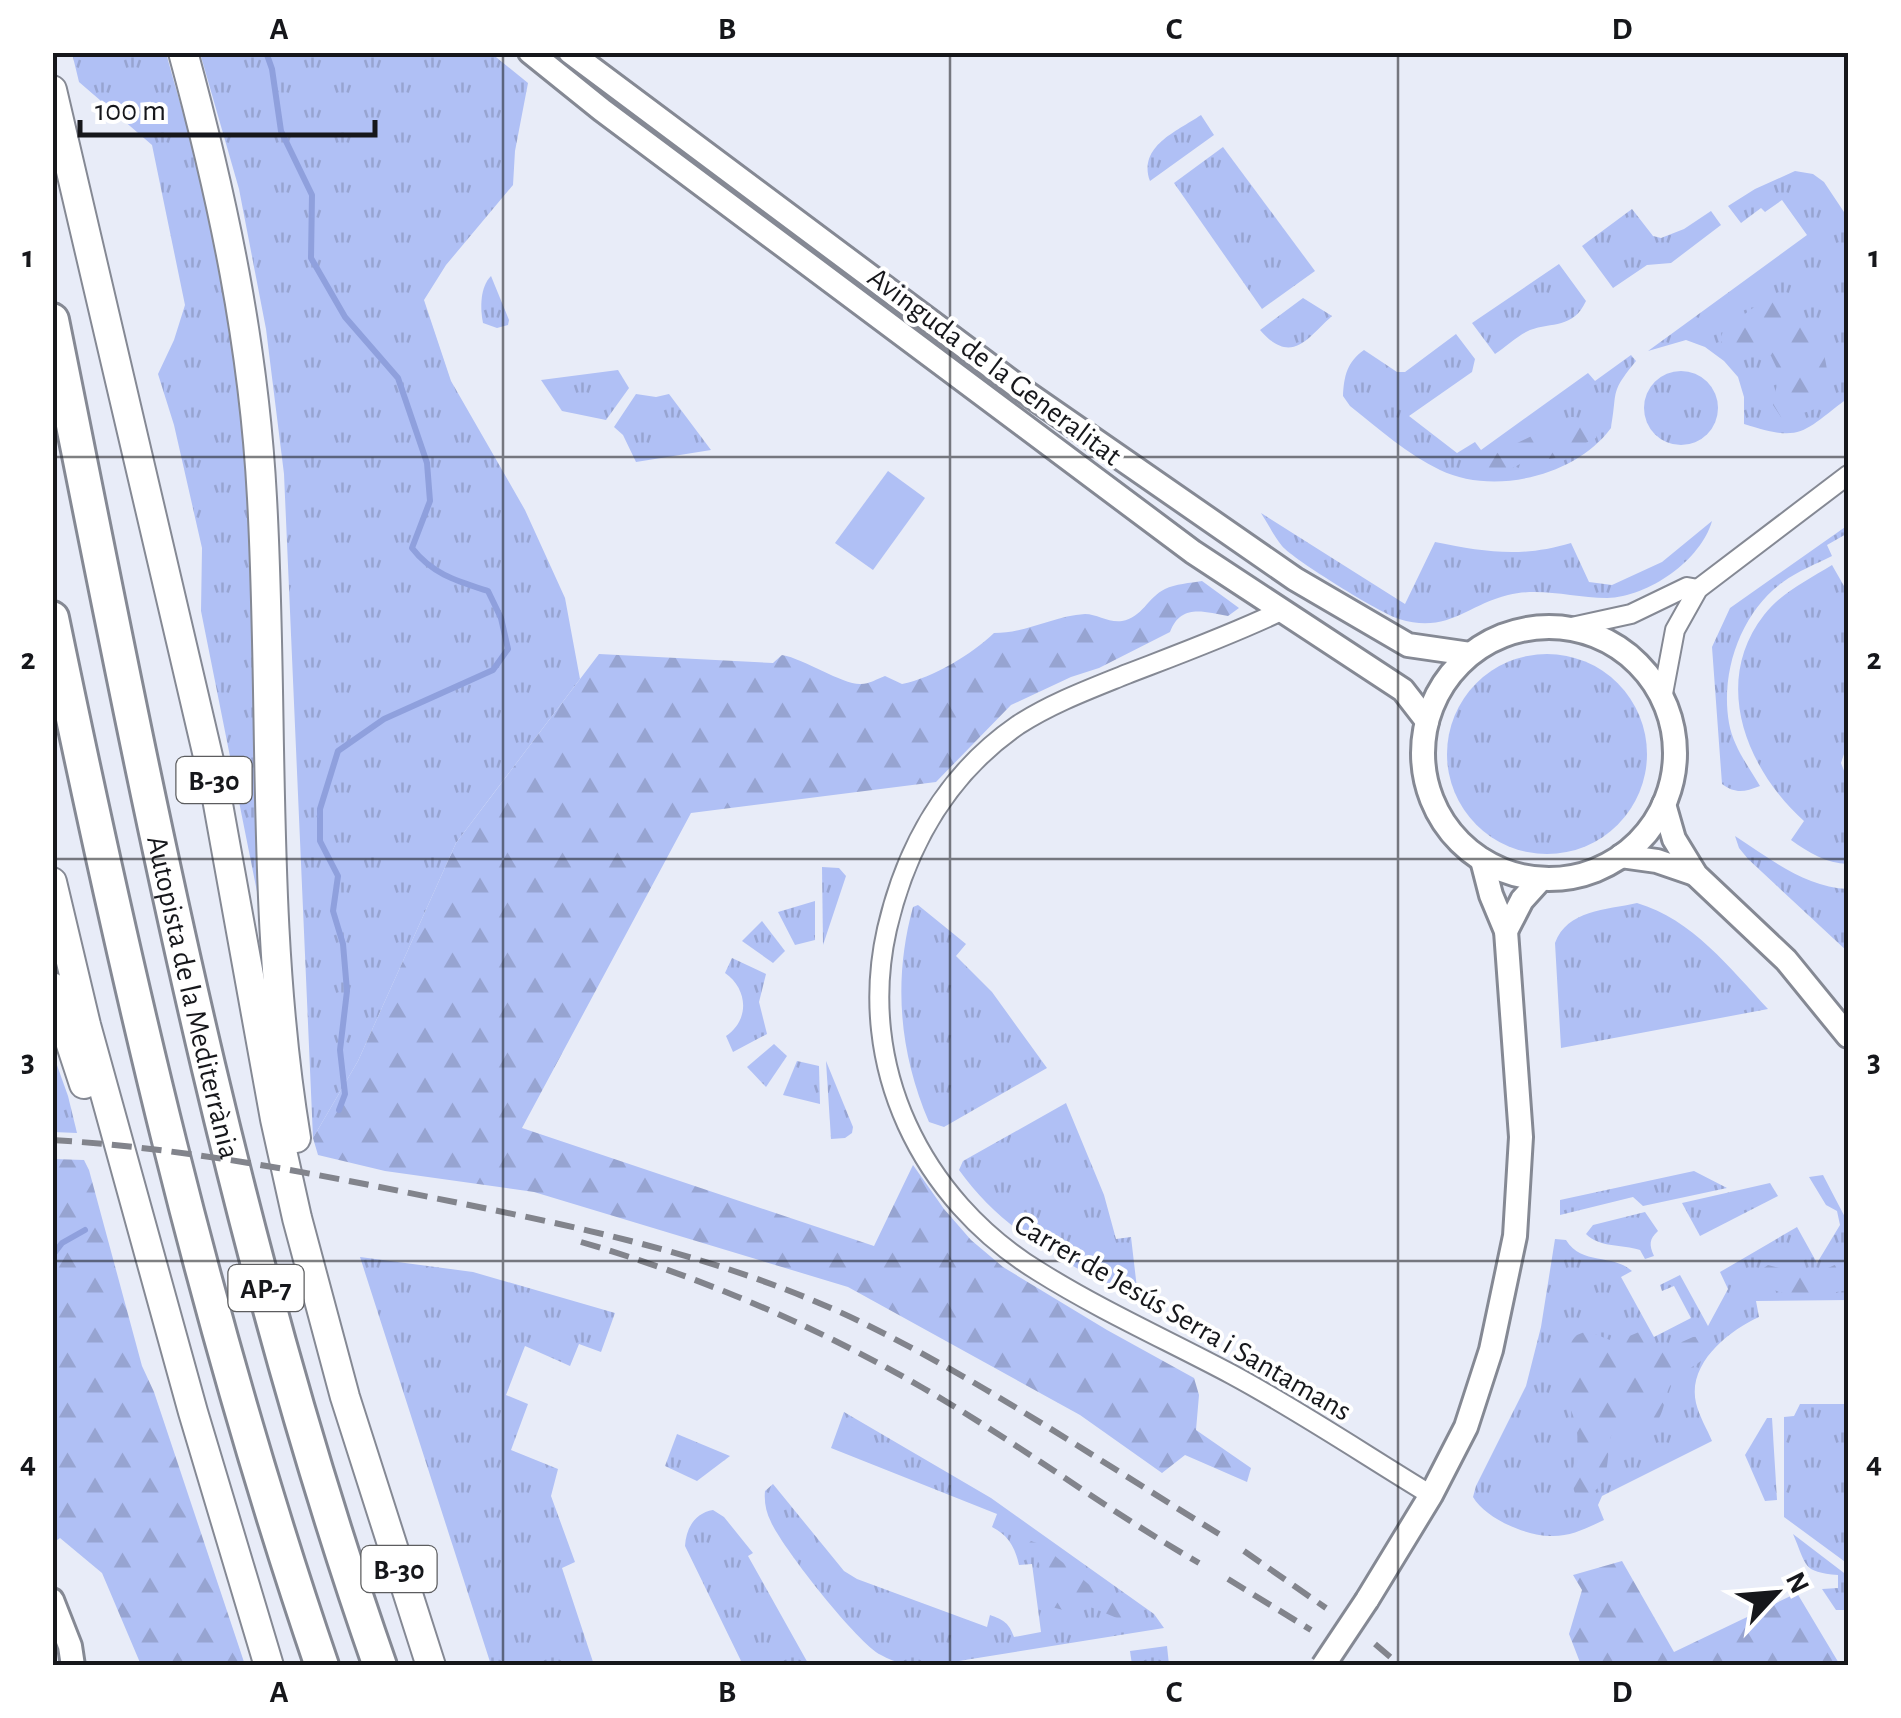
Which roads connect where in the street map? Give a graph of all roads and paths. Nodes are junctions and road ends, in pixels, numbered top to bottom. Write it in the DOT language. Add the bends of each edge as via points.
graph roads {
  1 [pos="183,52"];
  2 [pos="530,52"];
  3 [pos="570,52"];
  4 [pos="52,90"];
  5 [pos="52,320"];
  6 [pos="1848,474"];
  7 [pos="1698,589"];
  8 [pos="1280,610"];
  9 [pos="52,618"];
  10 [pos="1567,628"];
  11 [pos="1470,654"];
  12 [pos="1662,699"];
  13 [pos="1427,721"];
  14 [pos="1664,804"];
  15 [pos="1621,856"];
  16 [pos="1482,860"];
  17 [pos="1696,874"];
  18 [pos="1541,879"];
  19 [pos="52,882"];
  20 [pos="1506,931"];
  21 [pos="52,987"];
  22 [pos="1848,1036"];
  23 [pos="193,1412"];
  24 [pos="368,1472"];
  25 [pos="1432,1495"];
  26 [pos="52,1600"];
  27 [pos="73,1666"];
  28 [pos="269,1666"];
  29 [pos="322,1666"];
  30 [pos="380,1666"];
  31 [pos="431,1666"];
  32 [pos="1322,1666"];
  1 -- 24 [label="highway" via="227,224 258,433 274,890 292,1114"];
  2 -- 8 [label="street, Avinguda de la Generalitat" via="1193,552"];
  3 -- 11 [label="street, Avinguda de la Generalitat" via="1036,400 1295,579 1408,645"];
  4 -- 24 [label="highway, B-30" via="199,712 274,1119"];
  5 -- 30 [label="highway, Autopista de la Mediterrània / AP-7" via="205,1048 309,1441"];
  6 -- 7 [label="street"];
  7 -- 10 [label="street" via="1687,587 1631,614"];
  7 -- 12 [label="street" via="1675,630"];
  8 -- 13 [label="street, Avinguda de la Generalitat" via="1403,690"];
  8 -- 25 [label="street, Carrer de Jesús Serra i Santamans" via="1048,708 994,744 946,794 911,850 894,902 881,964 882,1040 902,1119 924,1161 992,1238 1036,1270 1237,1378"];
  9 -- 29 [label="highway, Autopista de la Mediterrània / AP-7" via="167,1138"];
  10 -- 11 [label="street" via="1514,632"];
  10 -- 12 [label="street" via="1628,656"];
  11 -- 13 [label="street" via="1443,684"];
  12 -- 14 [label="street" via="1674,759"];
  13 -- 16 [label="street" via="1423,763 1433,801 1453,834"];
  14 -- 15 [label="street"];
  14 -- 17 [label="street" via="1674,840"];
  15 -- 17 [label="street"];
  15 -- 18 [label="street" via="1582,874"];
  16 -- 18 [label="street"];
  16 -- 20 [label="street"];
  17 -- 22 [label="street" via="1786,960"];
  18 -- 20 [label="street"];
  19 -- 23 [label="highway"];
  20 -- 25 [label="street" via="1521,1137 1516,1236 1471,1412"];
  21 -- 23 [label="highway" via="145,1284"];
  23 -- 28 [label="highway"];
  24 -- 31 [label="highway, B-30"];
  25 -- 32 [label="street, bridge"];
  26 -- 27 [label="street"];
}
